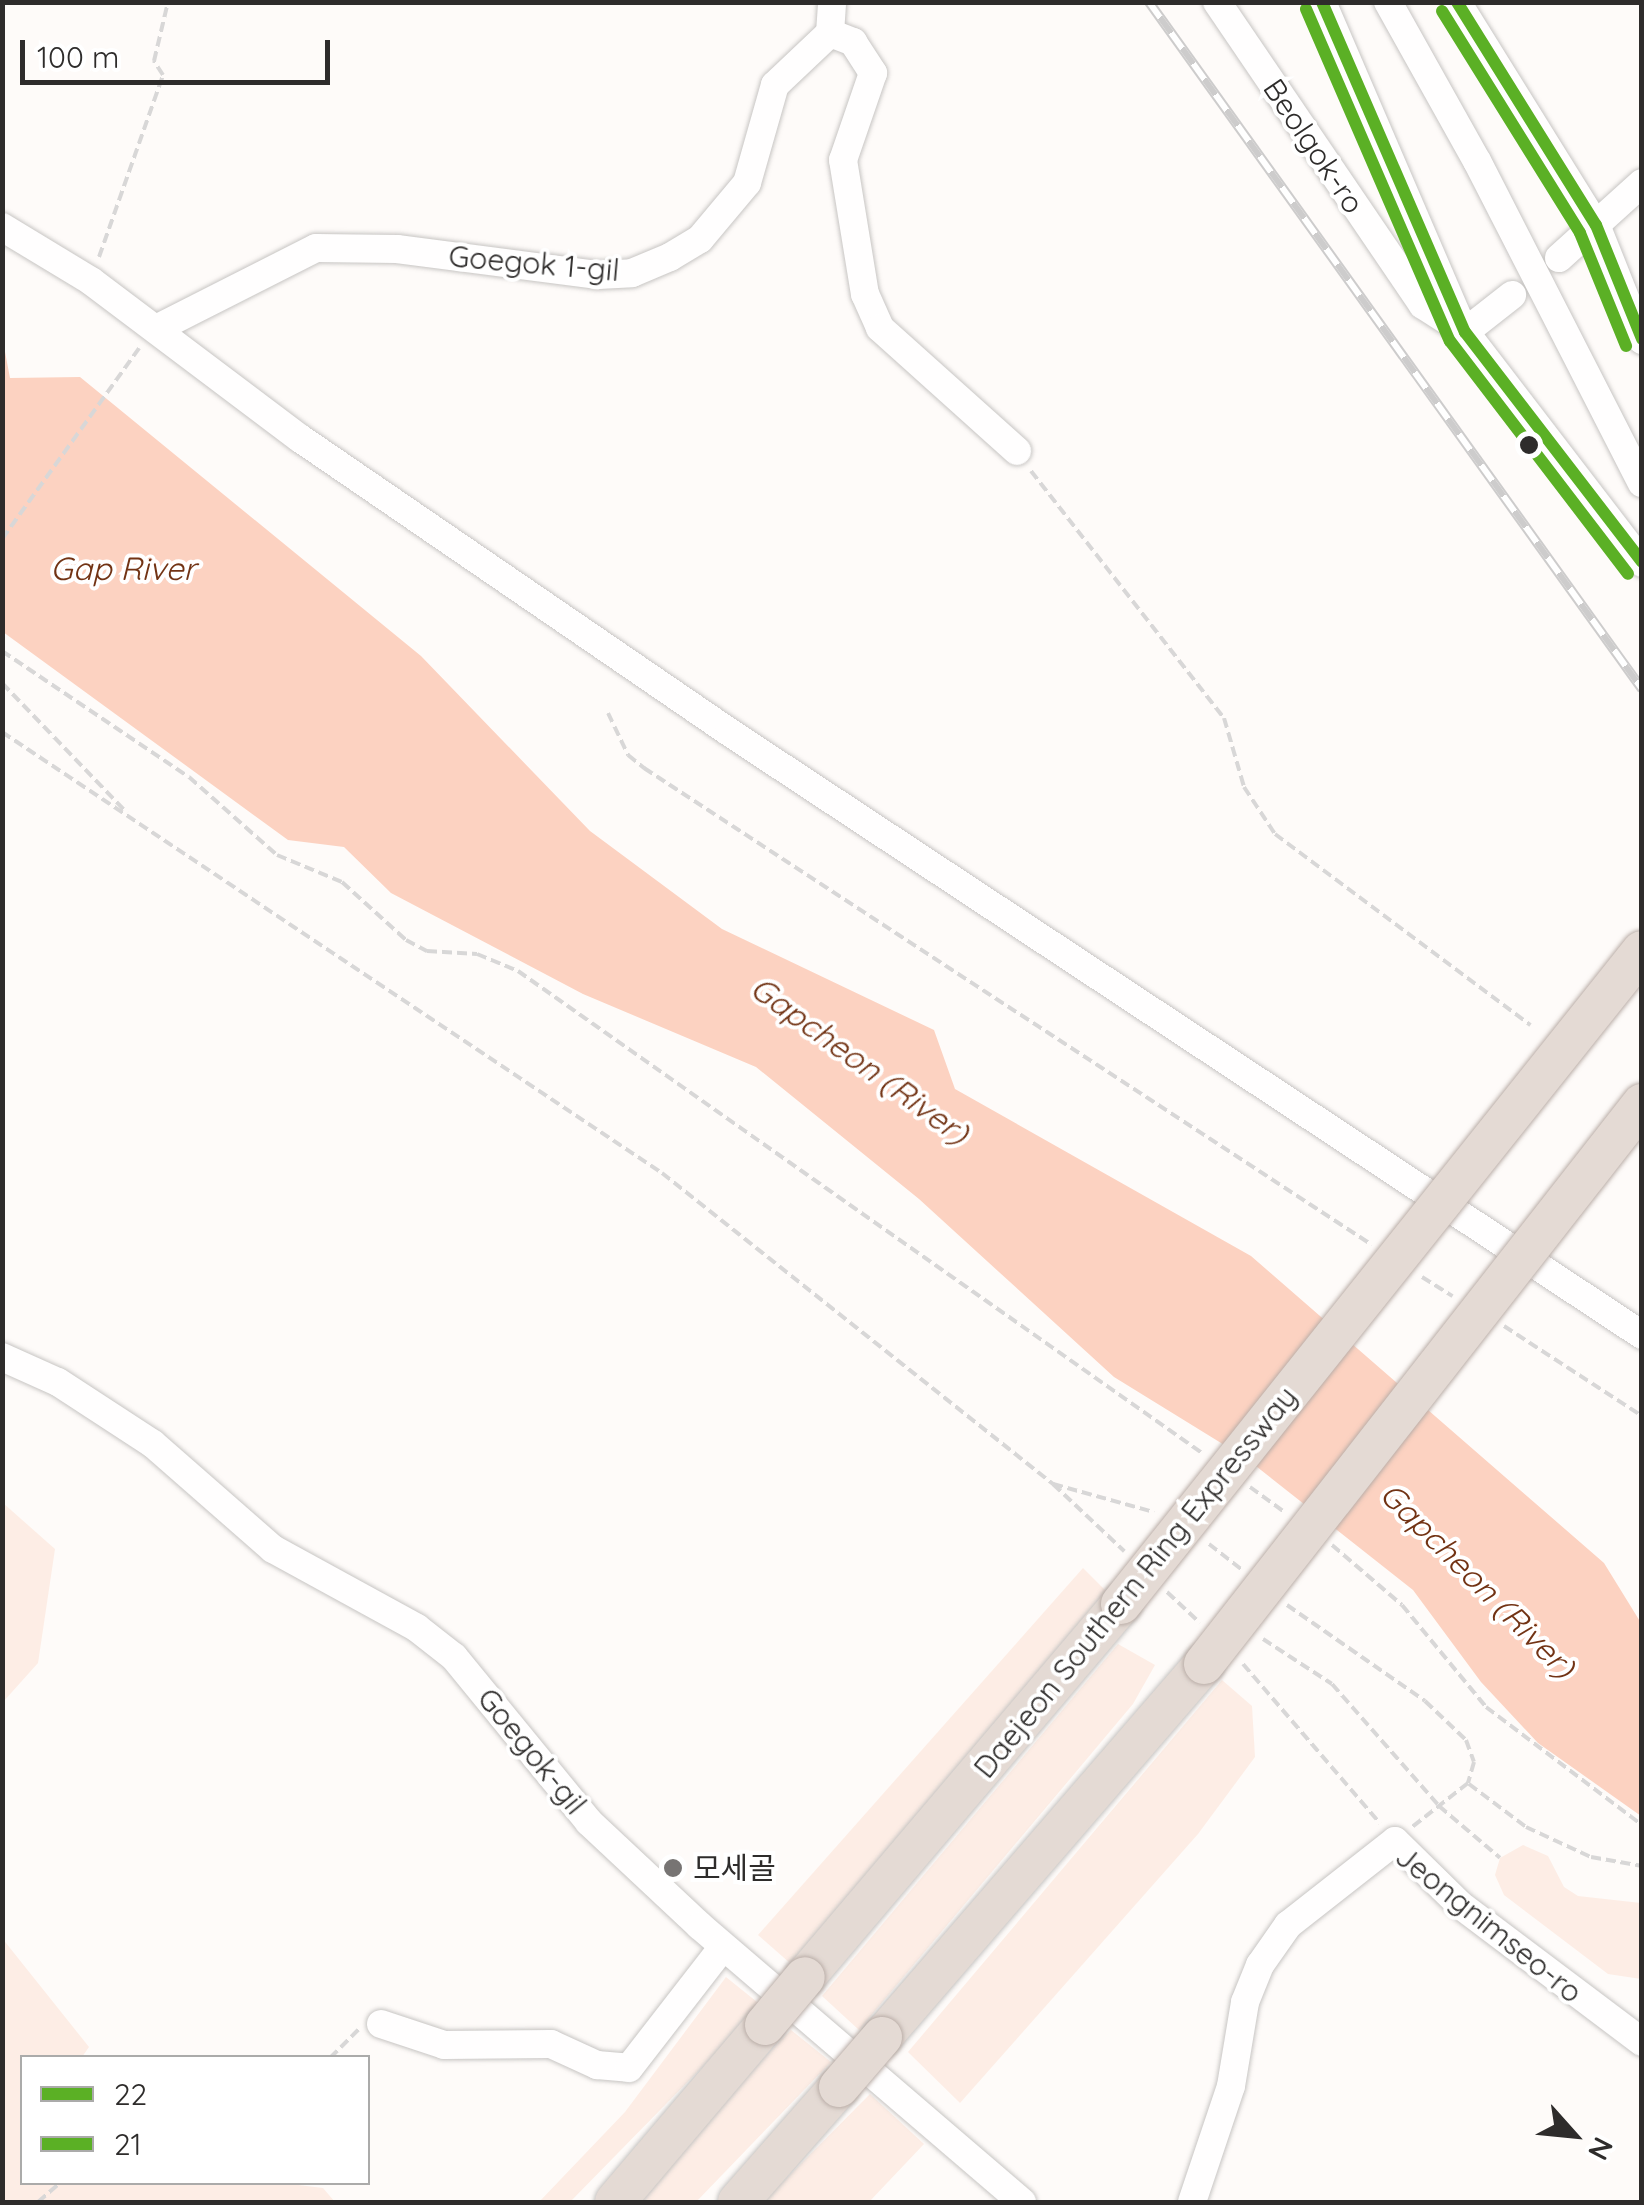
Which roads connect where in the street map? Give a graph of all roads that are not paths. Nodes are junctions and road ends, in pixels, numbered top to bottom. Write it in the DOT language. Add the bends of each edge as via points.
graph roads {
  1 [pos="832,2"];
  2 [pos="1217,2"];
  3 [pos="1322,2"];
  4 [pos="1388,2"];
  5 [pos="1457,2"];
  6 [pos="830,33"];
  7 [pos="1642,183"];
  8 [pos="1596,226"];
  9 [pos="2,227"];
  10 [pos="1558,258"];
  11 [pos="1512,294"];
  12 [pos="158,328"];
  13 [pos="1464,332"];
  14 [pos="1642,340"];
  15 [pos="1017,451"];
  16 [pos="1642,484"];
  17 [pos="1642,562"];
  18 [pos="1642,951"];
  19 [pos="1642,1104"];
  20 [pos="1642,1336"];
  21 [pos="2,1357"];
  22 [pos="723,1947"];
  23 [pos="381,2024"];
  24 [pos="1642,2042"];
  25 [pos="615,2202"];
  26 [pos="738,2202"];
  27 [pos="1022,2202"];
  28 [pos="1192,2202"];
  1 -- 6 [label="street"];
  2 -- 13 [label="street, Beolgok-ro" via="1424,306"];
  3 -- 13 [label="street"];
  4 -- 16 [label="street" via="1477,160"];
  5 -- 8 [label="street"];
  6 -- 12 [label="street, Goegok 1-gil" via="775,86 759,154 728,212 670,257 632,273 598,275 397,250 316,248"];
  6 -- 15 [label="street" via="853,42 873,73 843,160 865,294 880,328"];
  7 -- 8 [label="street"];
  8 -- 10 [label="street"];
  8 -- 14 [label="street"];
  9 -- 12 [label="street"];
  11 -- 13 [label="street"];
  12 -- 20 [label="street" via="300,438 729,732"];
  13 -- 17 [label="street, Beolgok-ro"];
  18 -- 25 [label="highway, Daejeon Southern Ring Expressway, bridge" via="1122,1604"];
  19 -- 26 [label="highway, bridge" via="1217,1651"];
  21 -- 22 [label="street, Goegok-gil" via="58,1382 152,1444 273,1549 417,1628 454,1657 589,1822"];
  22 -- 23 [label="street" via="629,2068 597,2065 551,2044 444,2045"];
  22 -- 27 [label="street, Goegok-gil"];
  24 -- 28 [label="street, Jeongnimseo-ro" via="1460,1904 1394,1841 1288,1925 1260,1965 1245,2002 1231,2086"];
}
